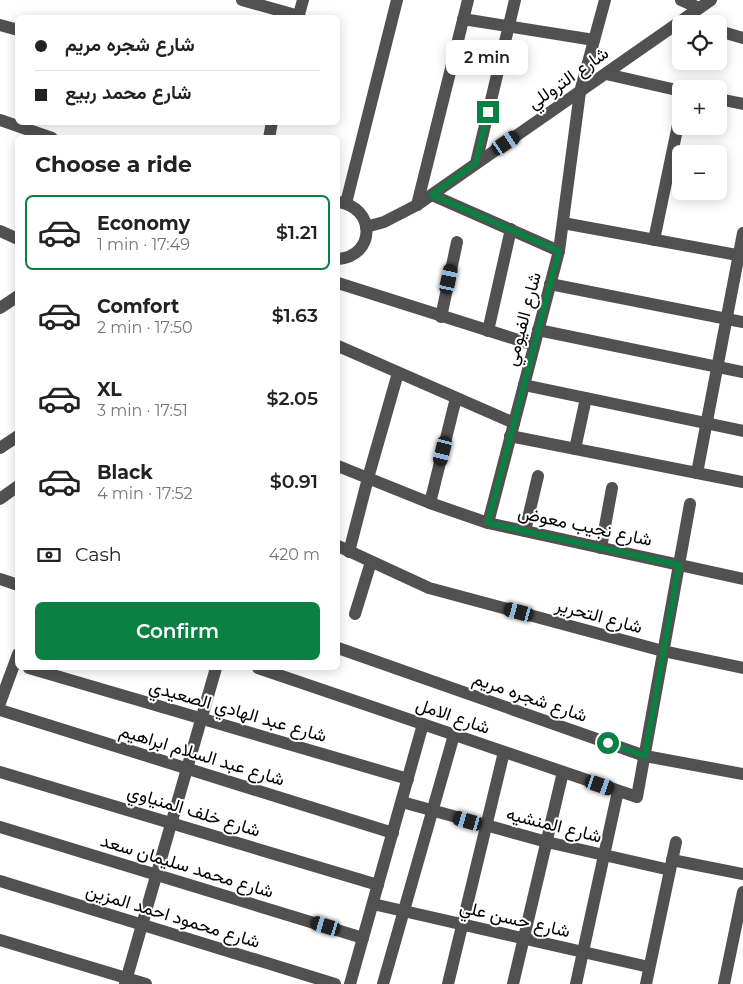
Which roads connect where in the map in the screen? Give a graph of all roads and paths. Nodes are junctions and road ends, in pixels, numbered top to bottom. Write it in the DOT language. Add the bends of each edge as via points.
graph roads {
  1 [pos="242,0"];
  2 [pos="303,0"];
  3 [pos="397,0"];
  4 [pos="468,0"];
  5 [pos="515,0"];
  6 [pos="606,0"];
  7 [pos="711,0"];
  8 [pos="689,3"];
  9 [pos="291,15"];
  10 [pos="299,15"];
  11 [pos="463,19"];
  12 [pos="0,25"];
  13 [pos="509,27"];
  14 [pos="15,29"];
  15 [pos="672,32"];
  16 [pos="727,33"];
  17 [pos="743,38"];
  18 [pos="594,40"];
  19 [pos="606,74"];
  20 [pos="672,88"];
  21 [pos="580,92"];
  22 [pos="727,101"];
  23 [pos="743,104"];
  24 [pos="0,120"];
  25 [pos="43,135"];
  26 [pos="676,135"];
  27 [pos="476,163"];
  28 [pos="432,195"];
  29 [pos="342,202"];
  30 [pos="417,205"];
  31 [pos="562,223"];
  32 [pos="366,227"];
  33 [pos="511,229"];
  34 [pos="0,231"];
  35 [pos="743,233"];
  36 [pos="15,238"];
  37 [pos="654,240"];
  38 [pos="457,242"];
  39 [pos="559,251"];
  40 [pos="741,256"];
  41 [pos="340,259"];
  42 [pos="340,284"];
  43 [pos="550,284"];
  44 [pos="15,298"];
  45 [pos="0,308"];
  46 [pos="441,316"];
  47 [pos="727,319"];
  48 [pos="743,322"];
  49 [pos="538,330"];
  50 [pos="488,331"];
  51 [pos="534,345"];
  52 [pos="340,347"];
  53 [pos="718,367"];
  54 [pos="398,372"];
  55 [pos="743,372"];
  56 [pos="524,385"];
  57 [pos="456,398"];
  58 [pos="586,398"];
  59 [pos="514,423"];
  60 [pos="707,423"];
  61 [pos="743,430"];
  62 [pos="0,434"];
  63 [pos="510,436"];
  64 [pos="15,437"];
  65 [pos="0,448"];
  66 [pos="575,449"];
  67 [pos="340,467"];
  68 [pos="697,473"];
  69 [pos="538,476"];
  70 [pos="368,478"];
  71 [pos="743,482"];
  72 [pos="15,488"];
  73 [pos="612,488"];
  74 [pos="0,499"];
  75 [pos="430,503"];
  76 [pos="690,504"];
  77 [pos="488,523"];
  78 [pos="526,531"];
  79 [pos="601,548"];
  80 [pos="343,549"];
  81 [pos="372,562"];
  82 [pos="679,565"];
  83 [pos="0,579"];
  84 [pos="743,579"];
  85 [pos="15,584"];
  86 [pos="355,614"];
  87 [pos="340,649"];
  88 [pos="664,651"];
  89 [pos="15,663"];
  90 [pos="743,668"];
  91 [pos="36,670"];
  92 [pos="215,670"];
  93 [pos="264,670"];
  94 [pos="0,703"];
  95 [pos="0,710"];
  96 [pos="202,718"];
  97 [pos="424,724"];
  98 [pos="454,735"];
  99 [pos="504,752"];
  100 [pos="645,756"];
  101 [pos="187,768"];
  102 [pos="0,772"];
  103 [pos="563,772"];
  104 [pos="743,774"];
  105 [pos="408,779"];
  106 [pos="618,791"];
  107 [pos="402,802"];
  108 [pos="432,811"];
  109 [pos="172,823"];
  110 [pos="0,826"];
  111 [pos="486,826"];
  112 [pos="393,833"];
  113 [pos="547,842"];
  114 [pos="676,842"];
  115 [pos="604,856"];
  116 [pos="671,865"];
  117 [pos="743,874"];
  118 [pos="157,875"];
  119 [pos="0,880"];
  120 [pos="378,885"];
  121 [pos="743,892"];
  122 [pos="373,904"];
  123 [pos="404,911"];
  124 [pos="142,924"];
  125 [pos="462,925"];
  126 [pos="363,938"];
  127 [pos="524,939"];
  128 [pos="0,940"];
  129 [pos="583,952"];
  130 [pos="649,967"];
  131 [pos="126,981"];
  132 [pos="146,984"];
  133 [pos="335,984"];
  134 [pos="350,984"];
  135 [pos="383,984"];
  136 [pos="448,984"];
  137 [pos="512,984"];
  138 [pos="576,984"];
  139 [pos="646,984"];
  140 [pos="724,984"];
  1 -- 9 [label="street"];
  2 -- 10 [label="street"];
  3 -- 29 [label="street"];
  4 -- 11 [label="street"];
  5 -- 13 [label="street"];
  6 -- 18 [label="street, شارع الفيومي"];
  7 -- 8 [label="street, شارع التروللي"];
  11 -- 13 [label="street"];
  11 -- 30 [label="street"];
  12 -- 14 [label="street"];
  13 -- 18 [label="street"];
  13 -- 27 [label="street"];
  15 -- 19 [label="street, شارع التروللي"];
  16 -- 17 [label="street"];
  18 -- 21 [label="street, شارع الفيومي"];
  19 -- 20 [label="street"];
  19 -- 21 [label="street, شارع التروللي"];
  21 -- 27 [label="street, شارع التروللي"];
  21 -- 31 [label="street, شارع الفيومي"];
  22 -- 23 [label="street"];
  24 -- 25 [label="street"];
  26 -- 37 [label="street"];
  27 -- 28 [label="street, شارع التروللي"];
  28 -- 30 [label="street, شارع التروللي"];
  28 -- 33 [label="street"];
  29 -- 32 [label="street" via="360,212"];
  30 -- 32 [label="street, شارع التروللي" via="384,222"];
  31 -- 37 [label="street"];
  31 -- 39 [label="street, شارع الفيومي"];
  32 -- 41 [label="street" via="364,243 359,250 352,256"];
  33 -- 39 [label="street"];
  33 -- 50 [label="street"];
  34 -- 36 [label="street"];
  35 -- 40 [label="street"];
  37 -- 40 [label="street"];
  38 -- 46 [label="street"];
  39 -- 43 [label="street, شارع الفيومي"];
  40 -- 47 [label="street"];
  42 -- 46 [label="street"];
  43 -- 47 [label="street"];
  43 -- 49 [label="street, شارع الفيومي"];
  44 -- 45 [label="street"];
  46 -- 50 [label="street"];
  47 -- 48 [label="street"];
  47 -- 53 [label="street"];
  49 -- 51 [label="street, شارع الفيومي"];
  49 -- 53 [label="street"];
  50 -- 51 [label="street"];
  51 -- 56 [label="street, شارع الفيومي"];
  52 -- 54 [label="street"];
  53 -- 55 [label="street"];
  53 -- 60 [label="street"];
  54 -- 57 [label="street"];
  54 -- 70 [label="street"];
  56 -- 58 [label="street"];
  56 -- 59 [label="street, شارع الفيومي"];
  57 -- 59 [label="street"];
  57 -- 75 [label="street"];
  58 -- 60 [label="street"];
  58 -- 66 [label="street"];
  59 -- 63 [label="street, شارع الفيومي"];
  60 -- 61 [label="street"];
  60 -- 68 [label="street"];
  62 -- 64 [label="street"];
  63 -- 66 [label="street"];
  63 -- 77 [label="street, شارع الفيومي"];
  64 -- 65 [label="street"];
  66 -- 68 [label="street"];
  67 -- 70 [label="street, شارع نجيب معوض"];
  68 -- 71 [label="street"];
  69 -- 78 [label="street"];
  70 -- 75 [label="street, شارع نجيب معوض"];
  70 -- 80 [label="street"];
  72 -- 74 [label="street"];
  73 -- 79 [label="street"];
  75 -- 77 [label="street, شارع نجيب معوض"];
  76 -- 82 [label="street"];
  77 -- 78 [label="street, شارع نجيب معوض"];
  78 -- 79 [label="street, شارع نجيب معوض"];
  79 -- 82 [label="street, شارع نجيب معوض"];
  80 -- 81 [label="street, شارع التحرير"];
  81 -- 86 [label="street"];
  81 -- 88 [label="street, شارع التحرير" via="438,590"];
  82 -- 84 [label="street, شارع نجيب معوض"];
  82 -- 88 [label="street"];
  83 -- 85 [label="street"];
  87 -- 100 [label="street, شارع شجره مريم"];
  88 -- 90 [label="street, شارع التحرير"];
  88 -- 100 [label="street"];
  89 -- 94 [label="street"];
  91 -- 96 [label="street, شارع عبد الهادي الصعيدي"];
  92 -- 96 [label="street"];
  93 -- 97 [label="street, شارع الامل"];
  95 -- 101 [label="street, شارع عبد السلام ابراهيم"];
  96 -- 101 [label="street"];
  96 -- 105 [label="street, شارع عبد الهادي الصعيدي"];
  97 -- 98 [label="street, شارع الامل"];
  97 -- 105 [label="street"];
  98 -- 99 [label="street, شارع الامل"];
  98 -- 108 [label="street"];
  99 -- 103 [label="street, شارع الامل"];
  99 -- 111 [label="street"];
  100 -- 104 [label="street, شارع شجره مريم"];
  100 -- 106 [label="street, شارع الامل" via="637,797"];
  101 -- 109 [label="street"];
  101 -- 112 [label="street, شارع عبد السلام ابراهيم"];
  102 -- 109 [label="street, شارع خلف المنياوي"];
  103 -- 106 [label="street, شارع الامل"];
  103 -- 113 [label="street"];
  105 -- 107 [label="street"];
  106 -- 115 [label="street"];
  107 -- 108 [label="street, شارع المنشيه"];
  107 -- 112 [label="street"];
  108 -- 111 [label="street, شارع المنشيه"];
  108 -- 123 [label="street"];
  109 -- 118 [label="street"];
  109 -- 120 [label="street, شارع خلف المنياوي"];
  110 -- 118 [label="street, شارع محمد سليمان سعد"];
  111 -- 113 [label="street, شارع المنشيه"];
  111 -- 125 [label="street"];
  112 -- 120 [label="street"];
  113 -- 115 [label="street, شارع المنشيه"];
  113 -- 127 [label="street"];
  114 -- 116 [label="street"];
  115 -- 116 [label="street, شارع المنشيه"];
  115 -- 129 [label="street"];
  116 -- 117 [label="street, شارع المنشيه"];
  116 -- 130 [label="street"];
  118 -- 124 [label="street"];
  118 -- 126 [label="street, شارع محمد سليمان سعد"];
  119 -- 124 [label="street, شارع محمود احمد المزين"];
  120 -- 122 [label="street"];
  121 -- 140 [label="street"];
  122 -- 123 [label="street, شارع حسن علي"];
  122 -- 126 [label="street"];
  123 -- 125 [label="street, شارع حسن علي"];
  123 -- 135 [label="street"];
  124 -- 131 [label="street"];
  124 -- 133 [label="street, شارع محمود احمد المزين"];
  125 -- 127 [label="street, شارع حسن علي"];
  125 -- 136 [label="street"];
  126 -- 134 [label="street"];
  127 -- 129 [label="street, شارع حسن علي"];
  127 -- 137 [label="street"];
  128 -- 131 [label="street"];
  129 -- 130 [label="street, شارع حسن علي"];
  129 -- 138 [label="street"];
  130 -- 139 [label="street"];
  131 -- 132 [label="street"];
}
